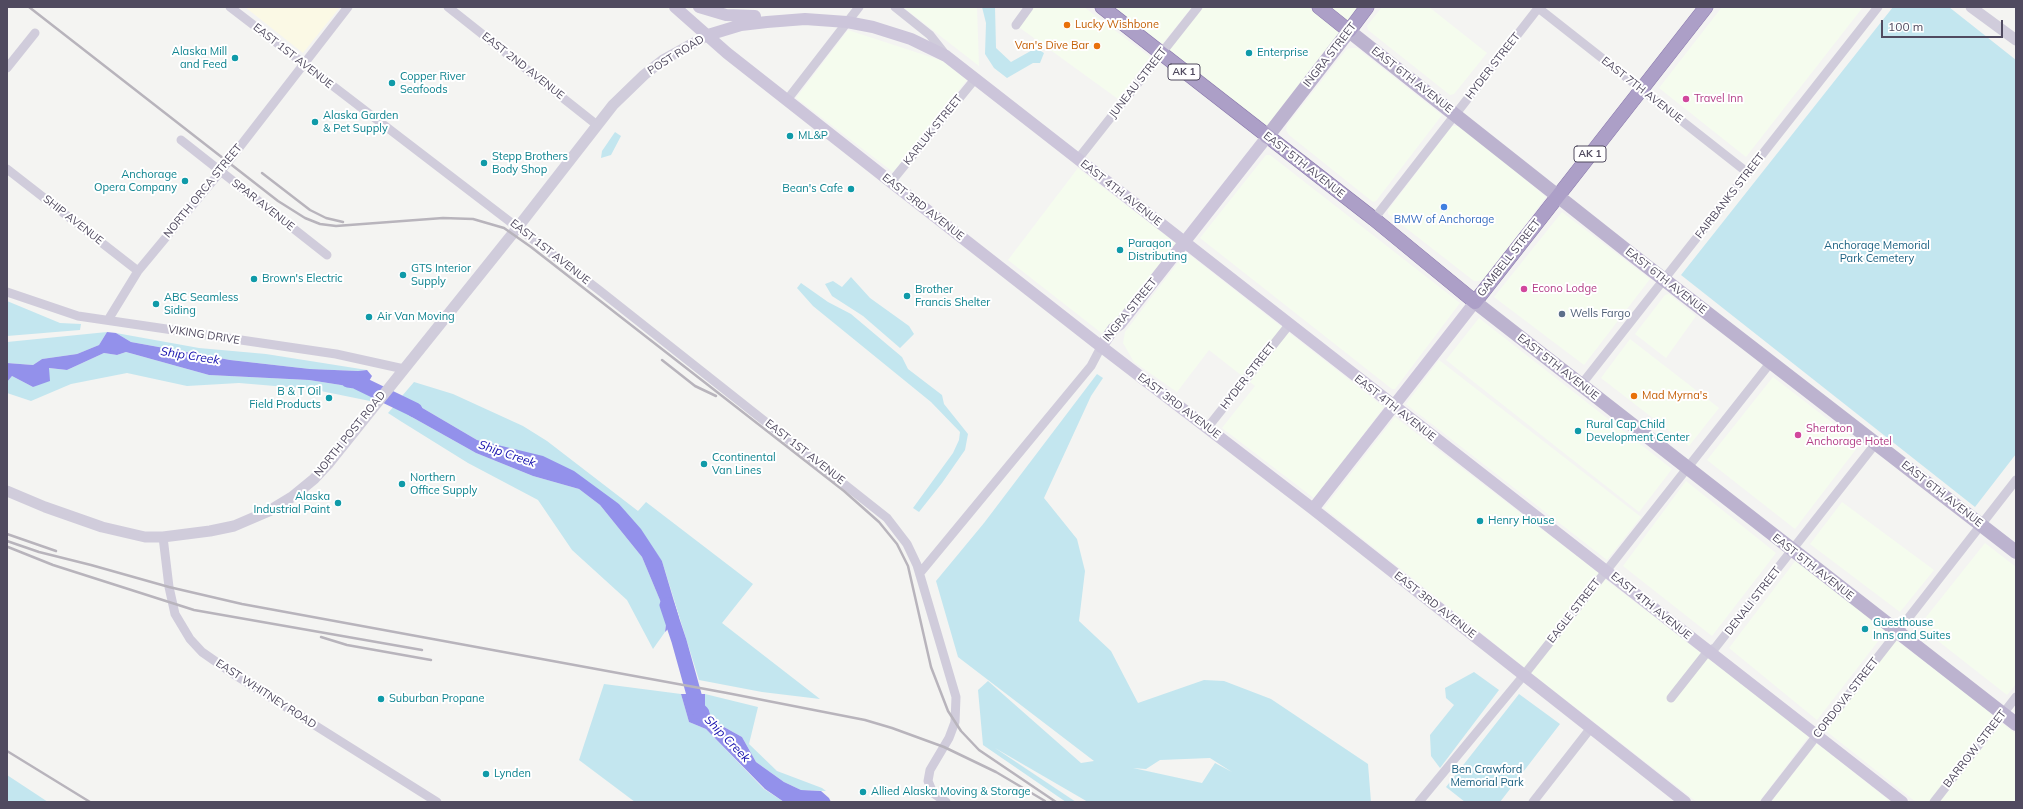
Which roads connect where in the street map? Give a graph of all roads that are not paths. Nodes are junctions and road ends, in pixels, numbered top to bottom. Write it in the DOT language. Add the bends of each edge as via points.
graph roads {
  1 [pos="230,7"];
  2 [pos="348,7"];
  3 [pos="448,7"];
  4 [pos="676,7"];
  5 [pos="700,7"];
  6 [pos="859,7"];
  7 [pos="895,7"];
  8 [pos="1030,7"];
  9 [pos="1102,7"];
  10 [pos="1198,7"];
  11 [pos="1319,7"];
  12 [pos="1367,7"];
  13 [pos="1538,7"];
  14 [pos="1706,7"];
  15 [pos="1878,7"];
  16 [pos="1971,7"];
  17 [pos="847,22"];
  18 [pos="1016,24"];
  19 [pos="1349,30"];
  20 [pos="35,33"];
  21 [pos="708,35"];
  22 [pos="2016,40"];
  23 [pos="1161,54"];
  24 [pos="946,56"];
  25 [pos="303,64"];
  26 [pos="7,68"];
  27 [pos="975,78"];
  28 [pos="1641,89"];
  29 [pos="787,100"];
  30 [pos="1455,114"];
  31 [pos="597,125"];
  32 [pos="1267,137"];
  33 [pos="181,140"];
  34 [pos="1078,159"];
  35 [pos="7,169"];
  36 [pos="221,171"];
  37 [pos="1748,173"];
  38 [pos="891,182"];
  39 [pos="1558,196"];
  40 [pos="1374,219"];
  41 [pos="518,227"];
  42 [pos="1184,243"];
  43 [pos="326,255"];
  44 [pos="138,271"];
  45 [pos="1665,280"];
  46 [pos="7,292"];
  47 [pos="1475,302"];
  48 [pos="108,320"];
  49 [pos="1120,324"];
  50 [pos="1289,325"];
  51 [pos="1101,347"];
  52 [pos="1771,362"];
  53 [pos="1128,367"];
  54 [pos="404,369"];
  55 [pos="1581,385"];
  56 [pos="1393,406"];
  57 [pos="1208,428"];
  58 [pos="1876,443"];
  59 [pos="1686,467"];
  60 [pos="2016,480"];
  61 [pos="7,491"];
  62 [pos="1314,509"];
  63 [pos="1982,524"];
  64 [pos="163,537"];
  65 [pos="1792,551"];
  66 [pos="2016,552"];
  67 [pos="1605,570"];
  68 [pos="920,573"];
  69 [pos="1898,633"];
  70 [pos="1708,651"];
  71 [pos="1524,675"];
  72 [pos="2016,697"];
  73 [pos="1671,698"];
  74 [pos="2002,714"];
  75 [pos="2016,724"];
  76 [pos="1590,729"];
  77 [pos="1817,734"];
  78 [pos="437,802"];
  79 [pos="945,802"];
  80 [pos="1419,802"];
  81 [pos="1533,802"];
  82 [pos="1685,802"];
  83 [pos="1765,802"];
  84 [pos="1902,802"];
  85 [pos="1934,802"];
  1 -- 25 [label="street, EAST 1ST AVENUE"];
  2 -- 25 [label="street, NORTH ORCA STREET"];
  3 -- 31 [label="street, EAST 2ND AVENUE"];
  4 -- 21 [label="main road, EAST 3RD AVENUE"];
  5 -- 17 [label="main road" via="726,16 807,15"];
  6 -- 17 [label="street"];
  7 -- 24 [label="street, EAST 4TH AVENUE" via="930,35"];
  8 -- 18 [label="street"];
  9 -- 23 [label="highway, EAST 5TH AVENUE / AK 1"];
  10 -- 23 [label="street, JUNEAU STREET"];
  11 -- 19 [label="highway, EAST 6TH AVENUE"];
  12 -- 19 [label="highway, INGRA STREET"];
  13 -- 28 [label="street, EAST 7TH AVENUE"];
  13 -- 30 [label="street, HYDER STREET"];
  14 -- 28 [label="highway, GAMBELL STREET / AK 1"];
  15 -- 37 [label="street, FAIRBANKS STREET"];
  16 -- 22 [label="street"];
  17 -- 21 [label="main road, POST ROAD" via="806,19 783,21 741,25"];
  17 -- 24 [label="main road, POST ROAD" via="911,39"];
  17 -- 29 [label="street"];
  19 -- 30 [label="main road, EAST 6TH AVENUE"];
  19 -- 32 [label="main road, INGRA STREET"];
  20 -- 26 [label="street"];
  21 -- 29 [label="main road, EAST 3RD AVENUE"];
  21 -- 31 [label="street, POST ROAD" via="663,60 644,75 626,90"];
  23 -- 32 [label="highway, EAST 5TH AVENUE / AK 1"];
  23 -- 34 [label="street, JUNEAU STREET"];
  24 -- 27 [label="main road, EAST 4TH AVENUE"];
  25 -- 36 [label="street, NORTH ORCA STREET"];
  25 -- 41 [label="street, EAST 1ST AVENUE"];
  27 -- 34 [label="main road, EAST 4TH AVENUE"];
  27 -- 38 [label="street, KARLUK STREET"];
  28 -- 37 [label="street, EAST 7TH AVENUE"];
  28 -- 39 [label="highway, GAMBELL STREET / AK 1"];
  29 -- 38 [label="main road, EAST 3RD AVENUE"];
  30 -- 39 [label="main road, EAST 6TH AVENUE"];
  30 -- 40 [label="street, HYDER STREET"];
  31 -- 41 [label="street, POST ROAD"];
  32 -- 40 [label="highway, EAST 5TH AVENUE / AK 1"];
  32 -- 42 [label="main road, INGRA STREET"];
  33 -- 36 [label="street, SPAR AVENUE"];
  34 -- 42 [label="main road, EAST 4TH AVENUE"];
  35 -- 44 [label="street, SHIP AVENUE"];
  36 -- 43 [label="street, SPAR AVENUE"];
  36 -- 44 [label="street, NORTH ORCA STREET"];
  37 -- 45 [label="street, FAIRBANKS STREET"];
  38 -- 51 [label="main road, EAST 3RD AVENUE"];
  39 -- 45 [label="main road, EAST 6TH AVENUE"];
  39 -- 47 [label="highway, GAMBELL STREET / AK 1"];
  40 -- 47 [label="highway, EAST 5TH AVENUE / AK 1"];
  41 -- 54 [label="street, NORTH POST ROAD"];
  41 -- 68 [label="street, EAST 1ST AVENUE" via="868,501 899,533 913,555"];
  42 -- 49 [label="main road, INGRA STREET"];
  42 -- 50 [label="main road, EAST 4TH AVENUE"];
  44 -- 48 [label="street, NORTH ORCA STREET"];
  45 -- 52 [label="main road, EAST 6TH AVENUE"];
  45 -- 55 [label="street, FAIRBANKS STREET"];
  46 -- 48 [label="street, VIKING DRIVE" via="78,316"];
  47 -- 55 [label="main road, EAST 5TH AVENUE"];
  47 -- 56 [label="main road, GAMBELL STREET"];
  48 -- 54 [label="street, VIKING DRIVE" via="336,354"];
  49 -- 51 [label="main road, INGRA STREET" via="1113,329"];
  49 -- 53 [label="main road" via="1113,344 1124,357"];
  50 -- 56 [label="main road, EAST 4TH AVENUE"];
  50 -- 57 [label="street, HYDER STREET"];
  51 -- 53 [label="main road, EAST 3RD AVENUE"];
  51 -- 68 [label="street, INGRA STREET" via="1091,366"];
  52 -- 58 [label="main road, EAST 6TH AVENUE"];
  52 -- 59 [label="street, EAGLE STREET"];
  53 -- 57 [label="main road, EAST 3RD AVENUE"];
  54 -- 64 [label="street, NORTH POST ROAD" via="314,479 286,501 234,526"];
  55 -- 59 [label="main road, EAST 5TH AVENUE"];
  56 -- 62 [label="main road, GAMBELL STREET"];
  56 -- 67 [label="main road, EAST 4TH AVENUE"];
  57 -- 62 [label="main road, EAST 3RD AVENUE"];
  58 -- 63 [label="main road, EAST 6TH AVENUE"];
  58 -- 65 [label="street, DENALI STREET"];
  59 -- 65 [label="main road, EAST 5TH AVENUE"];
  59 -- 67 [label="street, EAGLE STREET"];
  60 -- 63 [label="street, CORDOVA STREET"];
  61 -- 64 [label="street, NORTH POST ROAD" via="102,527"];
  62 -- 71 [label="main road, EAST 3RD AVENUE"];
  63 -- 66 [label="main road, EAST 6TH AVENUE"];
  63 -- 69 [label="street, CORDOVA STREET"];
  64 -- 78 [label="street, EAST WHITNEY ROAD" via="169,587 176,614 190,639 202,652"];
  65 -- 69 [label="main road, EAST 5TH AVENUE"];
  65 -- 70 [label="street, DENALI STREET" via="1715,648"];
  67 -- 70 [label="main road, EAST 4TH AVENUE"];
  67 -- 71 [label="street, EAGLE STREET"];
  68 -- 79 [label="street, EAST 1ST AVENUE" via="957,705 955,722 928,776 929,787"];
  69 -- 74 [label="main road, EAST 5TH AVENUE"];
  69 -- 77 [label="street, CORDOVA STREET"];
  70 -- 73 [label="street, DENALI STREET"];
  70 -- 77 [label="main road, EAST 4TH AVENUE"];
  71 -- 76 [label="main road, EAST 3RD AVENUE"];
  71 -- 80 [label="street, EAGLE STREET"];
  72 -- 74 [label="street, BARROW STREET"];
  74 -- 75 [label="main road, EAST 5TH AVENUE"];
  74 -- 85 [label="street, BARROW STREET"];
  76 -- 81 [label="street"];
  76 -- 82 [label="main road, EAST 3RD AVENUE"];
  77 -- 83 [label="street, CORDOVA STREET"];
  77 -- 84 [label="main road, EAST 4TH AVENUE"];
}
